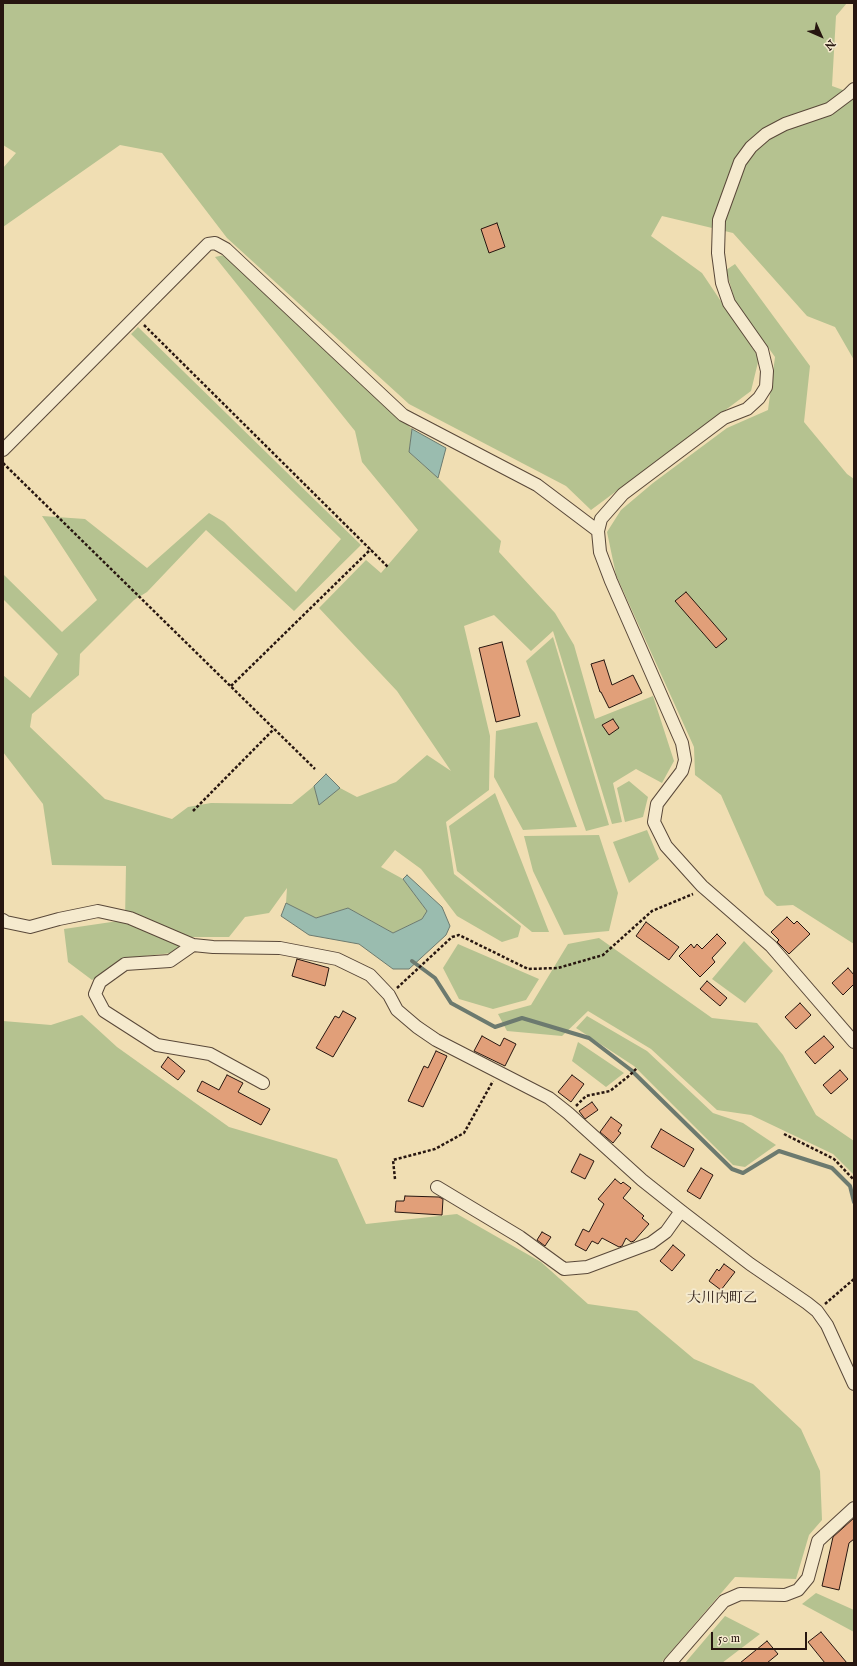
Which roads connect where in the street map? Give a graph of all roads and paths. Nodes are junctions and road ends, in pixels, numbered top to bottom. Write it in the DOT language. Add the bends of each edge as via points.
graph roads {
  1 [pos="854,89"];
  2 [pos="135,317"];
  3 [pos="3,450"];
  4 [pos="3,463"];
  5 [pos="598,531"];
  6 [pos="371,549"];
  7 [pos="388,567"];
  8 [pos="231,686"];
  9 [pos="274,729"];
  10 [pos="315,769"];
  11 [pos="193,811"];
  12 [pos="702,886"];
  13 [pos="3,920"];
  14 [pos="193,945"];
  15 [pos="389,995"];
  16 [pos="854,1042"];
  17 [pos="637,1068"];
  18 [pos="498,1072"];
  19 [pos="263,1083"];
  20 [pos="568,1113"];
  21 [pos="784,1134"];
  22 [pos="395,1179"];
  23 [pos="854,1180"];
  24 [pos="437,1187"];
  25 [pos="681,1211"];
  26 [pos="854,1279"];
  27 [pos="817,1311"];
  28 [pos="854,1384"];
  29 [pos="854,1508"];
  30 [pos="670,1663"];
  1 -- 5 [label="street" via="829,109 772,130 751,147 740,162 719,220 718,252 722,283 729,302 762,350 767,371 766,387 747,409 724,418 623,494 601,519"];
  2 -- 3 [label="street"];
  2 -- 5 [label="street" via="208,244 215,243 226,249 403,415 537,485"];
  2 -- 6 [label="path"];
  4 -- 8 [label="path"];
  5 -- 12 [label="street" via="600,552 610,581 682,743 685,760 682,771 657,804 654,822 666,846"];
  6 -- 7 [label="path"];
  6 -- 8 [label="path"];
  8 -- 9 [label="path"];
  9 -- 10 [label="path"];
  9 -- 11 [label="path"];
  12 -- 15 [label="path" via="695,893 652,911 603,955 558,968 528,969 459,935 452,937"];
  12 -- 16 [label="street" via="771,946"];
  13 -- 14 [label="street" via="30,927 98,911 130,918"];
  14 -- 15 [label="street" via="280,948 337,959 370,975"];
  14 -- 19 [label="street" via="170,961 125,964 100,982 95,994 104,1011 157,1045 210,1054"];
  15 -- 18 [label="street" via="397,1010 417,1027 436,1040"];
  17 -- 20 [label="path" via="610,1091 586,1096"];
  18 -- 20 [label="street" via="549,1098"];
  18 -- 22 [label="path" via="464,1133 435,1149 392,1160"];
  20 -- 25 [label="street" via="642,1180"];
  21 -- 23 [label="path" via="834,1159"];
  24 -- 25 [label="street" via="520,1237 564,1269 587,1267 651,1243 666,1232"];
  25 -- 27 [label="street"];
  26 -- 27 [label="path"];
  27 -- 28 [label="street" via="828,1324"];
  29 -- 30 [label="street" via="818,1541 808,1578 798,1590 785,1595 740,1594 724,1601"];
}
